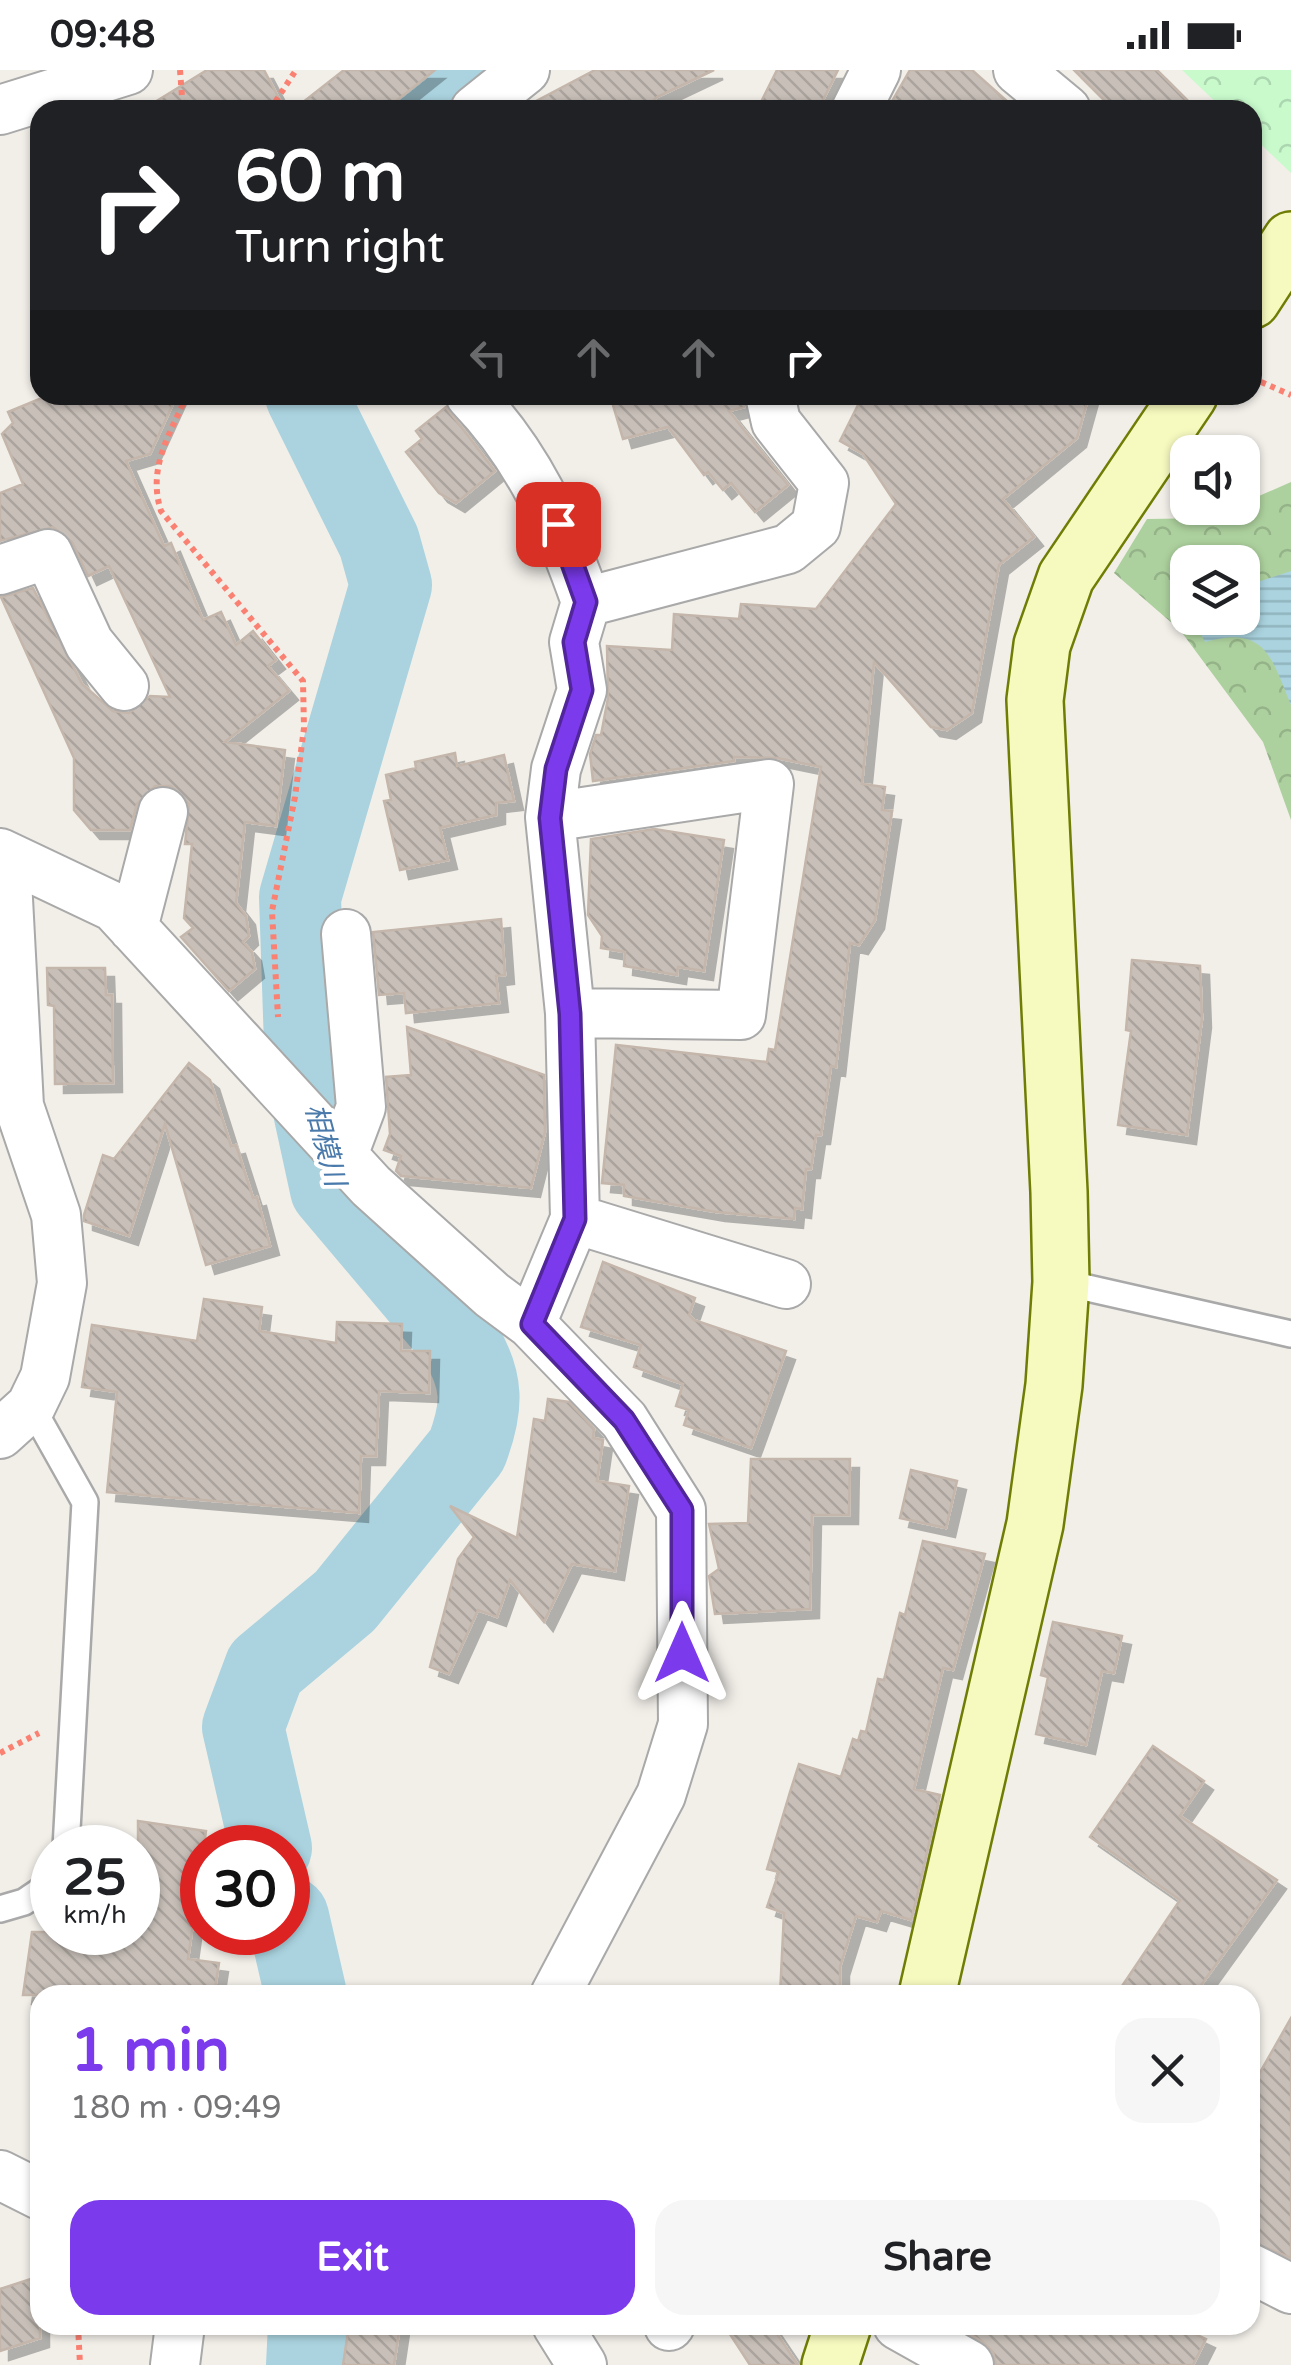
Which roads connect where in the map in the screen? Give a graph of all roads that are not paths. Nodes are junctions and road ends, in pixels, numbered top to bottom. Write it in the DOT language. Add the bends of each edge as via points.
graph roads {
  1 [pos="128,70"];
  2 [pos="525,70"];
  3 [pos="876,70"];
  4 [pos="1018,70"];
  5 [pos="32,100"];
  6 [pos="488,100"];
  7 [pos="861,100"];
  8 [pos="1054,100"];
  9 [pos="30,101"];
  10 [pos="0,110"];
  11 [pos="480,405"];
  12 [pos="772,405"];
  13 [pos="1182,405"];
  14 [pos="0,570"];
  15 [pos="586,602"];
  16 [pos="124,686"];
  17 [pos="163,812"];
  18 [pos="550,818"];
  19 [pos="0,853"];
  20 [pos="0,865"];
  21 [pos="133,928"];
  22 [pos="346,934"];
  23 [pos="570,1014"];
  24 [pos="339,1150"];
  25 [pos="575,1219"];
  26 [pos="1062,1282"];
  27 [pos="786,1284"];
  28 [pos="532,1324"];
  29 [pos="1291,1334"];
  30 [pos="16,1420"];
  31 [pos="67,1825"];
  32 [pos="30,1898"];
  33 [pos="0,1909"];
  34 [pos="560,1985"];
  35 [pos="929,1985"];
  36 [pos="0,2175"];
  37 [pos="30,2191"];
  38 [pos="1260,2273"];
  39 [pos="1291,2289"];
  40 [pos="179,2335"];
  41 [pos="562,2335"];
  42 [pos="839,2335"];
  43 [pos="916,2335"];
  44 [pos="175,2365"];
  45 [pos="582,2365"];
  46 [pos="830,2365"];
  47 [pos="969,2365"];
  1 -- 5 [label="street"];
  2 -- 6 [label="street"];
  3 -- 7 [label="street"];
  4 -- 8 [label="street"];
  9 -- 10 [label="street"];
  11 -- 15 [label="street" via="536,483"];
  12 -- 15 [label="street" via="776,422 824,483 816,526 788,549"];
  13 -- 26 [label="street" via="1066,576 1042,645 1035,700"];
  14 -- 16 [label="street" via="48,554 90,643"];
  15 -- 18 [label="street" via="574,642 582,690 556,769"];
  17 -- 21 [label="street"];
  18 -- 23 [label="street"];
  18 -- 23 [label="street" via="768,784 741,1016"];
  19 -- 21 [label="street" via="114,907"];
  20 -- 30 [label="street" via="7,880 19,1106 56,1215 62,1283 45,1376"];
  21 -- 24 [label="street"];
  22 -- 24 [label="street" via="361,1107"];
  23 -- 25 [label="street"];
  24 -- 28 [label="street" via="492,1296"];
  25 -- 27 [label="street"];
  25 -- 28 [label="street"];
  26 -- 29 [label="lane"];
  26 -- 35 [label="street" via="1036,1524"];
  28 -- 34 [label="street" via="624,1420 682,1510 683,1724 662,1795"];
  30 -- 31 [label="lane" via="84,1502"];
  32 -- 33 [label="lane"];
  36 -- 37 [label="street"];
  38 -- 39 [label="street"];
  40 -- 44 [label="street"];
  41 -- 45 [label="street"];
  42 -- 46 [label="street"];
  43 -- 47 [label="street"];
}
